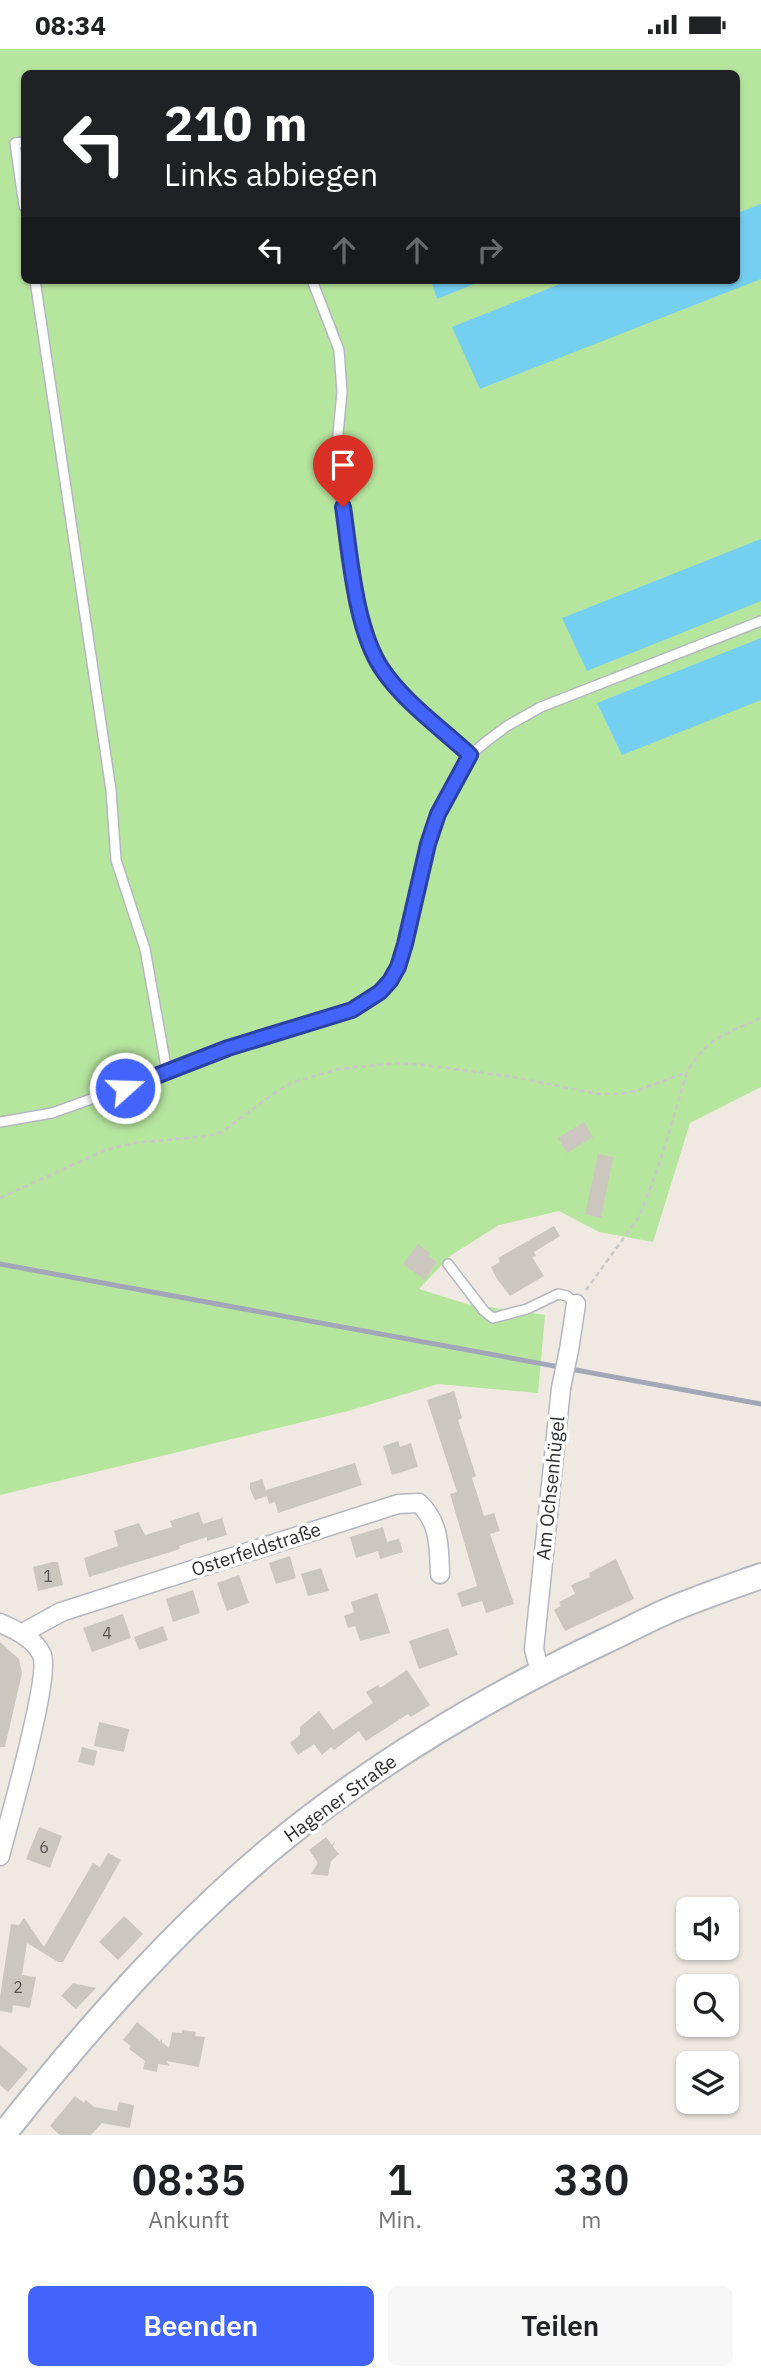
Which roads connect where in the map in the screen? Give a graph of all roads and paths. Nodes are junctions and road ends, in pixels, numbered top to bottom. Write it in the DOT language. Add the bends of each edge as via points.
graph roads {
  1 [pos="21,142"];
  2 [pos="21,185"];
  3 [pos="36,284"];
  4 [pos="314,284"];
  5 [pos="761,621"];
  6 [pos="470,755"];
  7 [pos="761,1019"];
  8 [pos="687,1072"];
  9 [pos="167,1073"];
  10 [pos="0,1122"];
  11 [pos="0,1198"];
  12 [pos="448,1265"];
  13 [pos="576,1304"];
  14 [pos="440,1574"];
  15 [pos="761,1576"];
  16 [pos="0,1623"];
  17 [pos="23,1633"];
  18 [pos="540,1672"];
  19 [pos="0,1856"];
  20 [pos="3,2135"];
  1 -- 2 [label="lane" via="15,143"];
  3 -- 9 [label="lane" via="111,790 116,860 145,949"];
  4 -- 6 [label="lane" via="339,350 340,482 362,620 381,668"];
  5 -- 6 [label="lane" via="541,708 507,726"];
  6 -- 9 [label="lane" via="438,814 401,955 380,992 352,1010 228,1048"];
  7 -- 8 [label="path" via="711,1041"];
  8 -- 11 [label="path" via="639,1090 598,1094 425,1065 338,1069 290,1083 222,1132 105,1150"];
  8 -- 13 [label="path" via="639,1217"];
  9 -- 10 [label="lane" via="52,1113"];
  12 -- 13 [label="lane" via="493,1318 558,1294"];
  13 -- 18 [label="street, Am Ochsenhügel, bridge" via="561,1388 534,1649"];
  14 -- 17 [label="street, Osterfeldstraße" via="439,1538 429,1513 419,1503 398,1504 61,1612"];
  15 -- 18 [label="main road, Hagener Straße" via="675,1608"];
  16 -- 17 [label="street"];
  17 -- 19 [label="street" via="40,1652 44,1669"];
  18 -- 20 [label="main road, Hagener Straße" via="401,1754 278,1843 171,1944 74,2048"];
}
